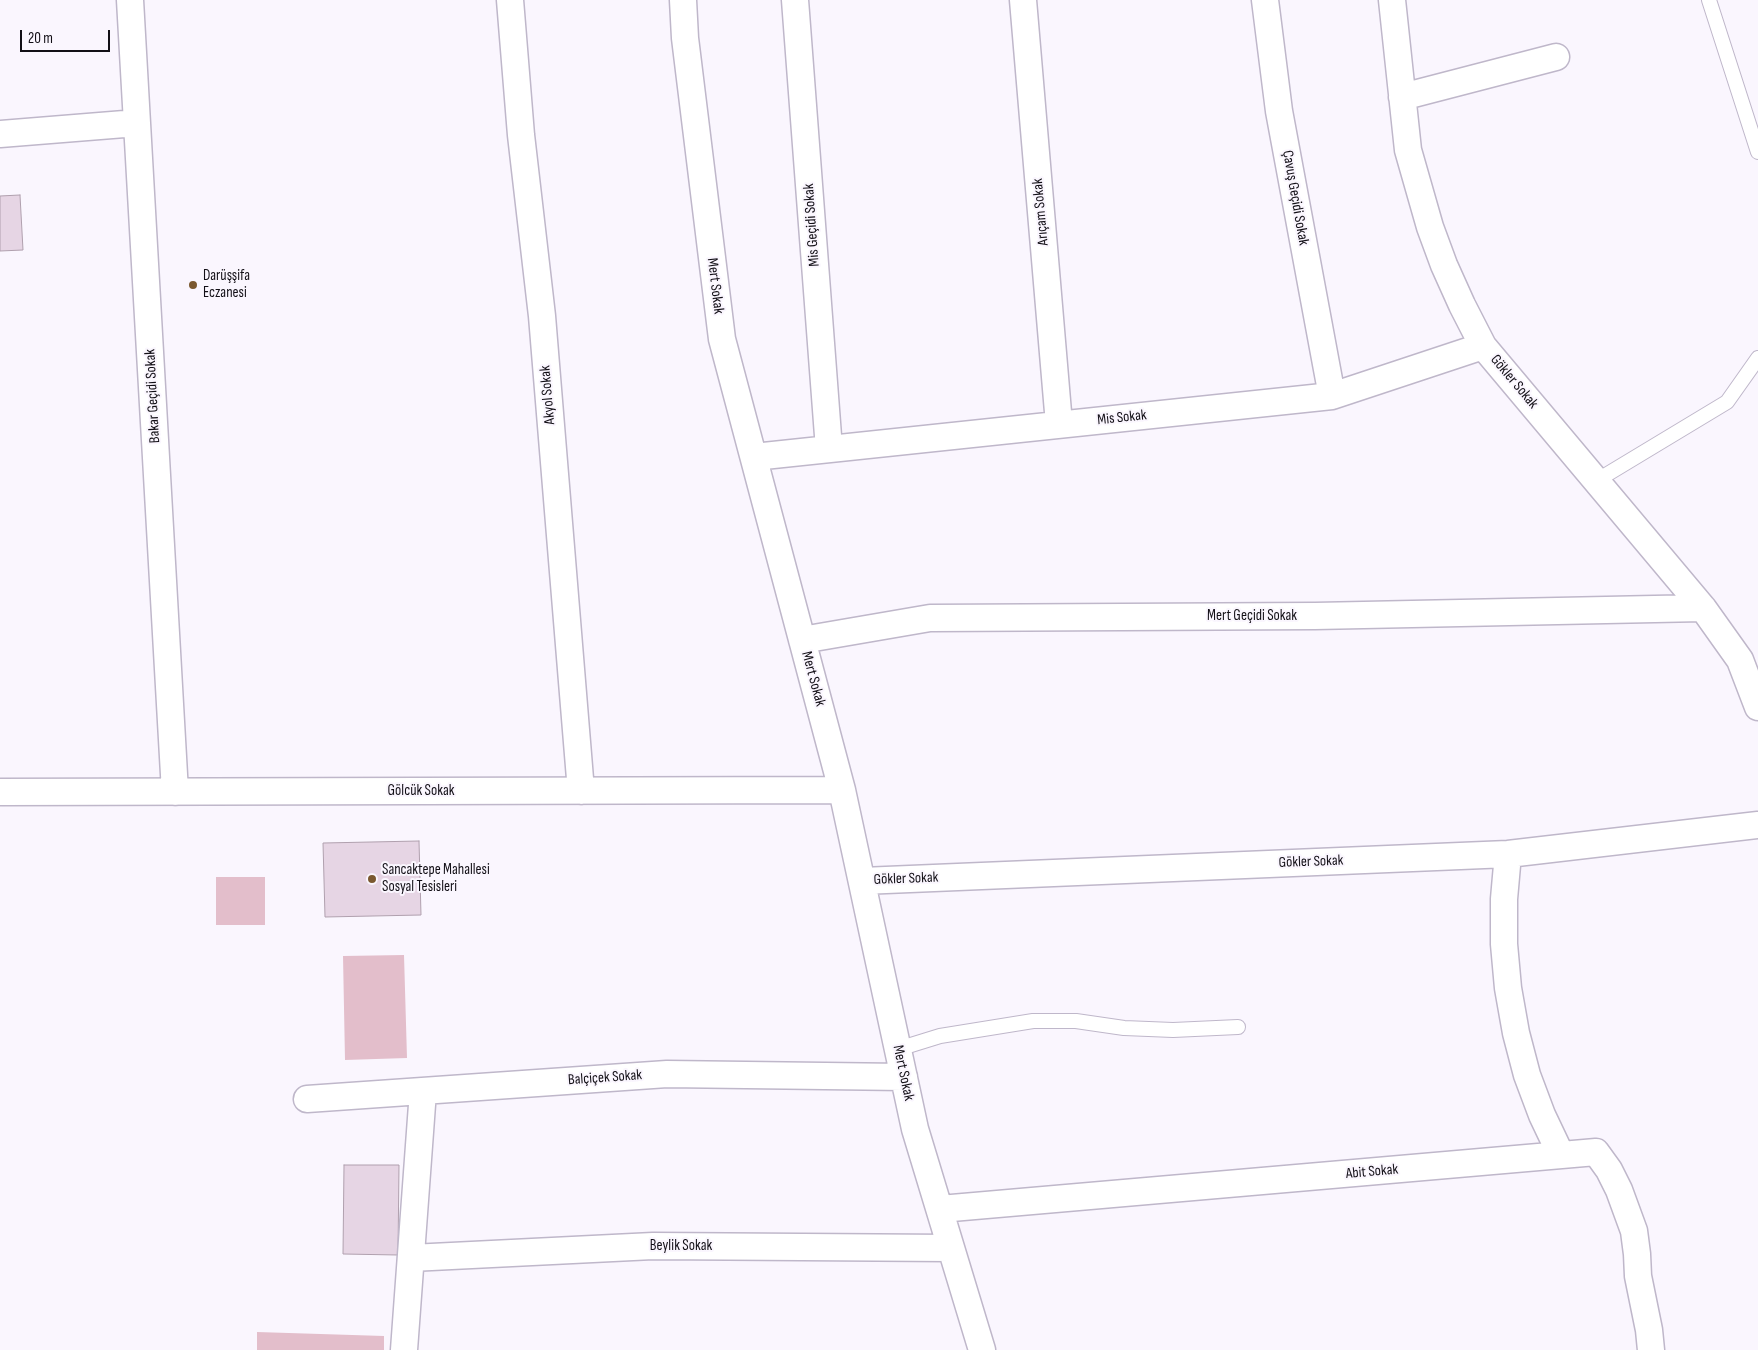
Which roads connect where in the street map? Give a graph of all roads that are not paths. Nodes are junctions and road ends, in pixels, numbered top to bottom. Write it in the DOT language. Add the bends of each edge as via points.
graph roads {
  1 [pos="130,0"];
  2 [pos="510,0"];
  3 [pos="682,0"];
  4 [pos="795,0"];
  5 [pos="1023,0"];
  6 [pos="1265,0"];
  7 [pos="1392,0"];
  8 [pos="1709,0"];
  9 [pos="1556,57"];
  10 [pos="1402,97"];
  11 [pos="137,123"];
  12 [pos="0,134"];
  13 [pos="1758,152"];
  14 [pos="1483,346"];
  15 [pos="1758,358"];
  16 [pos="1332,396"];
  17 [pos="1059,424"];
  18 [pos="829,449"];
  19 [pos="754,457"];
  20 [pos="1596,481"];
  21 [pos="1703,608"];
  22 [pos="802,640"];
  23 [pos="1758,707"];
  24 [pos="581,790"];
  25 [pos="842,790"];
  26 [pos="0,792"];
  27 [pos="176,792"];
  28 [pos="1758,825"];
  29 [pos="1508,854"];
  30 [pos="862,881"];
  31 [pos="1238,1027"];
  32 [pos="898,1049"];
  33 [pos="904,1077"];
  34 [pos="423,1091"];
  35 [pos="307,1099"];
  36 [pos="1561,1155"];
  37 [pos="940,1209"];
  38 [pos="951,1248"];
  39 [pos="411,1258"];
  40 [pos="404,1350"];
  41 [pos="982,1350"];
  42 [pos="1651,1350"];
  1 -- 11 [label="street, Bakar Geçidi Sokak"];
  2 -- 24 [label="street, Akyol Sokak" via="521,135 542,316"];
  3 -- 19 [label="street, Mert Sokak" via="722,339"];
  4 -- 18 [label="street, Mis Geçidi Sokak"];
  5 -- 17 [label="street, Arıçam Sokak"];
  6 -- 16 [label="street, Çavuş Geçidi Sokak" via="1279,111"];
  7 -- 10 [label="street, Gökler Sokak"];
  8 -- 13 [label="lane"];
  9 -- 10 [label="street"];
  10 -- 14 [label="street, Gökler Sokak" via="1408,150 1427,220 1444,265"];
  11 -- 12 [label="street"];
  11 -- 27 [label="street, Bakar Geçidi Sokak"];
  14 -- 16 [label="street, Mis Sokak"];
  14 -- 20 [label="street, Gökler Sokak"];
  15 -- 20 [label="lane" via="1727,402"];
  16 -- 17 [label="street, Mis Sokak"];
  17 -- 18 [label="street, Mis Sokak"];
  18 -- 19 [label="street, Mis Sokak"];
  19 -- 22 [label="street, Mert Sokak"];
  20 -- 21 [label="street, Gökler Sokak"];
  21 -- 22 [label="street, Mert Geçidi Sokak" via="1325,616 930,618"];
  21 -- 23 [label="street, Gökler Sokak" via="1740,660"];
  22 -- 25 [label="street, Mert Sokak"];
  24 -- 25 [label="street, Gölcük Sokak"];
  24 -- 27 [label="street, Gölcük Sokak"];
  25 -- 30 [label="street, Mert Sokak"];
  26 -- 27 [label="street, Gölcük Sokak"];
  28 -- 29 [label="street, Gökler Sokak"];
  29 -- 30 [label="street, Gökler Sokak"];
  29 -- 36 [label="street" via="1504,944 1516,1033 1542,1116"];
  30 -- 32 [label="street, Mert Sokak"];
  31 -- 32 [label="lane" via="1173,1030 1124,1028 1076,1021 1033,1021 940,1036"];
  32 -- 33 [label="street, Mert Sokak"];
  33 -- 34 [label="street, Balçiçek Sokak" via="667,1074"];
  33 -- 37 [label="street, Mert Sokak" via="915,1129"];
  34 -- 35 [label="street, Balçiçek Sokak"];
  34 -- 39 [label="street"];
  36 -- 37 [label="street, Abit Sokak"];
  36 -- 42 [label="street, Abit Sokak" via="1596,1152 1619,1190 1634,1232"];
  37 -- 38 [label="street, Mert Sokak"];
  38 -- 39 [label="street, Beylik Sokak" via="653,1246"];
  38 -- 41 [label="street, Mert Sokak"];
  39 -- 40 [label="street"];
}
